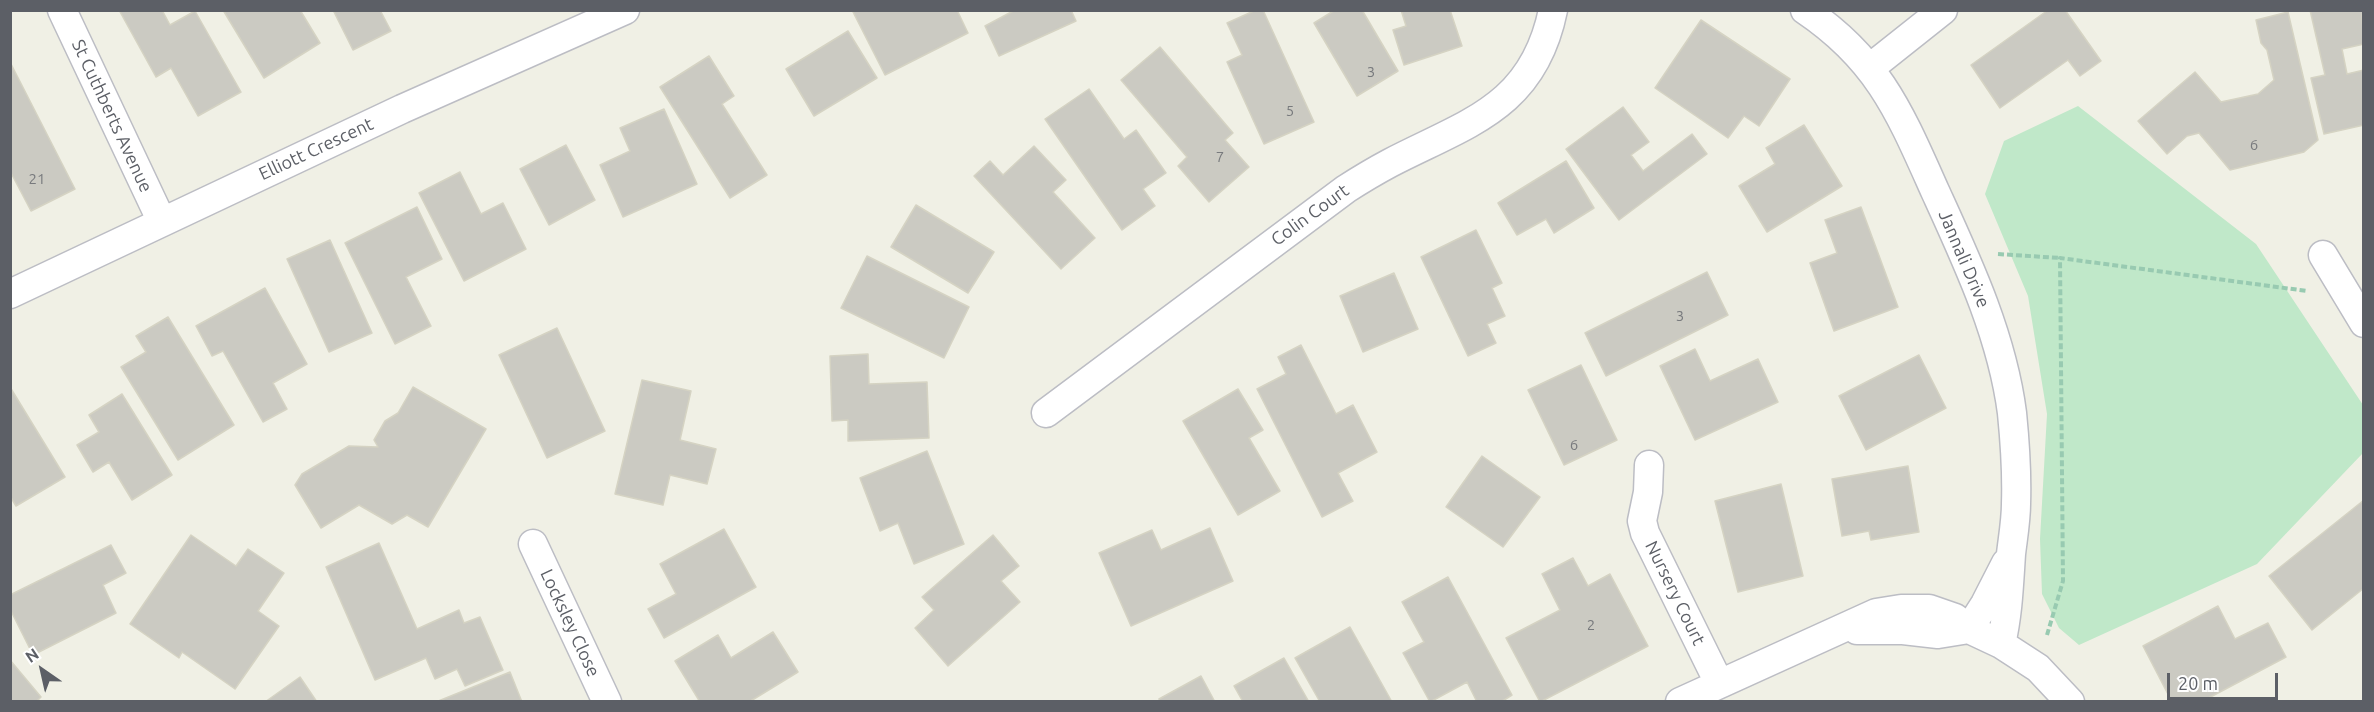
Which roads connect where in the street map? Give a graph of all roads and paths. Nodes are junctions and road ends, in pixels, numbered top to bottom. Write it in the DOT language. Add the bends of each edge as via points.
graph roads {
  1 [pos="62,10"];
  2 [pos="625,10"];
  3 [pos="1553,10"];
  4 [pos="1805,10"];
  5 [pos="1943,10"];
  6 [pos="1870,68"];
  7 [pos="162,222"];
  8 [pos="1961,251"];
  9 [pos="2323,255"];
  10 [pos="2060,258"];
  11 [pos="10,294"];
  12 [pos="2356,312"];
  13 [pos="1046,413"];
  14 [pos="1649,465"];
  15 [pos="533,544"];
  16 [pos="2011,553"];
  17 [pos="1969,629"];
  18 [pos="2001,644"];
  19 [pos="2038,668"];
  20 [pos="1719,683"];
  21 [pos="607,702"];
  22 [pos="1680,702"];
  23 [pos="2070,702"];
  1 -- 7 [label="street, St Cuthberts Avenue"];
  2 -- 7 [label="street, Elliott Crescent"];
  3 -- 13 [label="street, Colin Court" via="1548,34 1532,67 1506,100 1483,117 1346,189"];
  4 -- 6 [label="street, Jannali Drive" via="1832,29"];
  5 -- 6 [label="street"];
  6 -- 8 [label="street, Jannali Drive" via="1890,96"];
  7 -- 11 [label="street, Elliott Crescent"];
  8 -- 10 [label="path"];
  8 -- 16 [label="street, Jannali Drive" via="1986,311 2011,411 2016,505"];
  9 -- 12 [label="street"];
  10 -- 12 [label="path" via="2300,290"];
  10 -- 19 [label="path" via="2063,581"];
  14 -- 20 [label="street, Nursery Court" via="1642,521 1645,533"];
  15 -- 21 [label="street, Locksley Close"];
  16 -- 17 [label="street, Jannali Drive"];
  16 -- 18 [label="street, Jannali Drive" via="2009,599"];
  17 -- 18 [label="street"];
  17 -- 20 [label="street" via="1938,634 1837,630"];
  18 -- 19 [label="street"];
  19 -- 23 [label="street"];
  20 -- 22 [label="street"];
}
